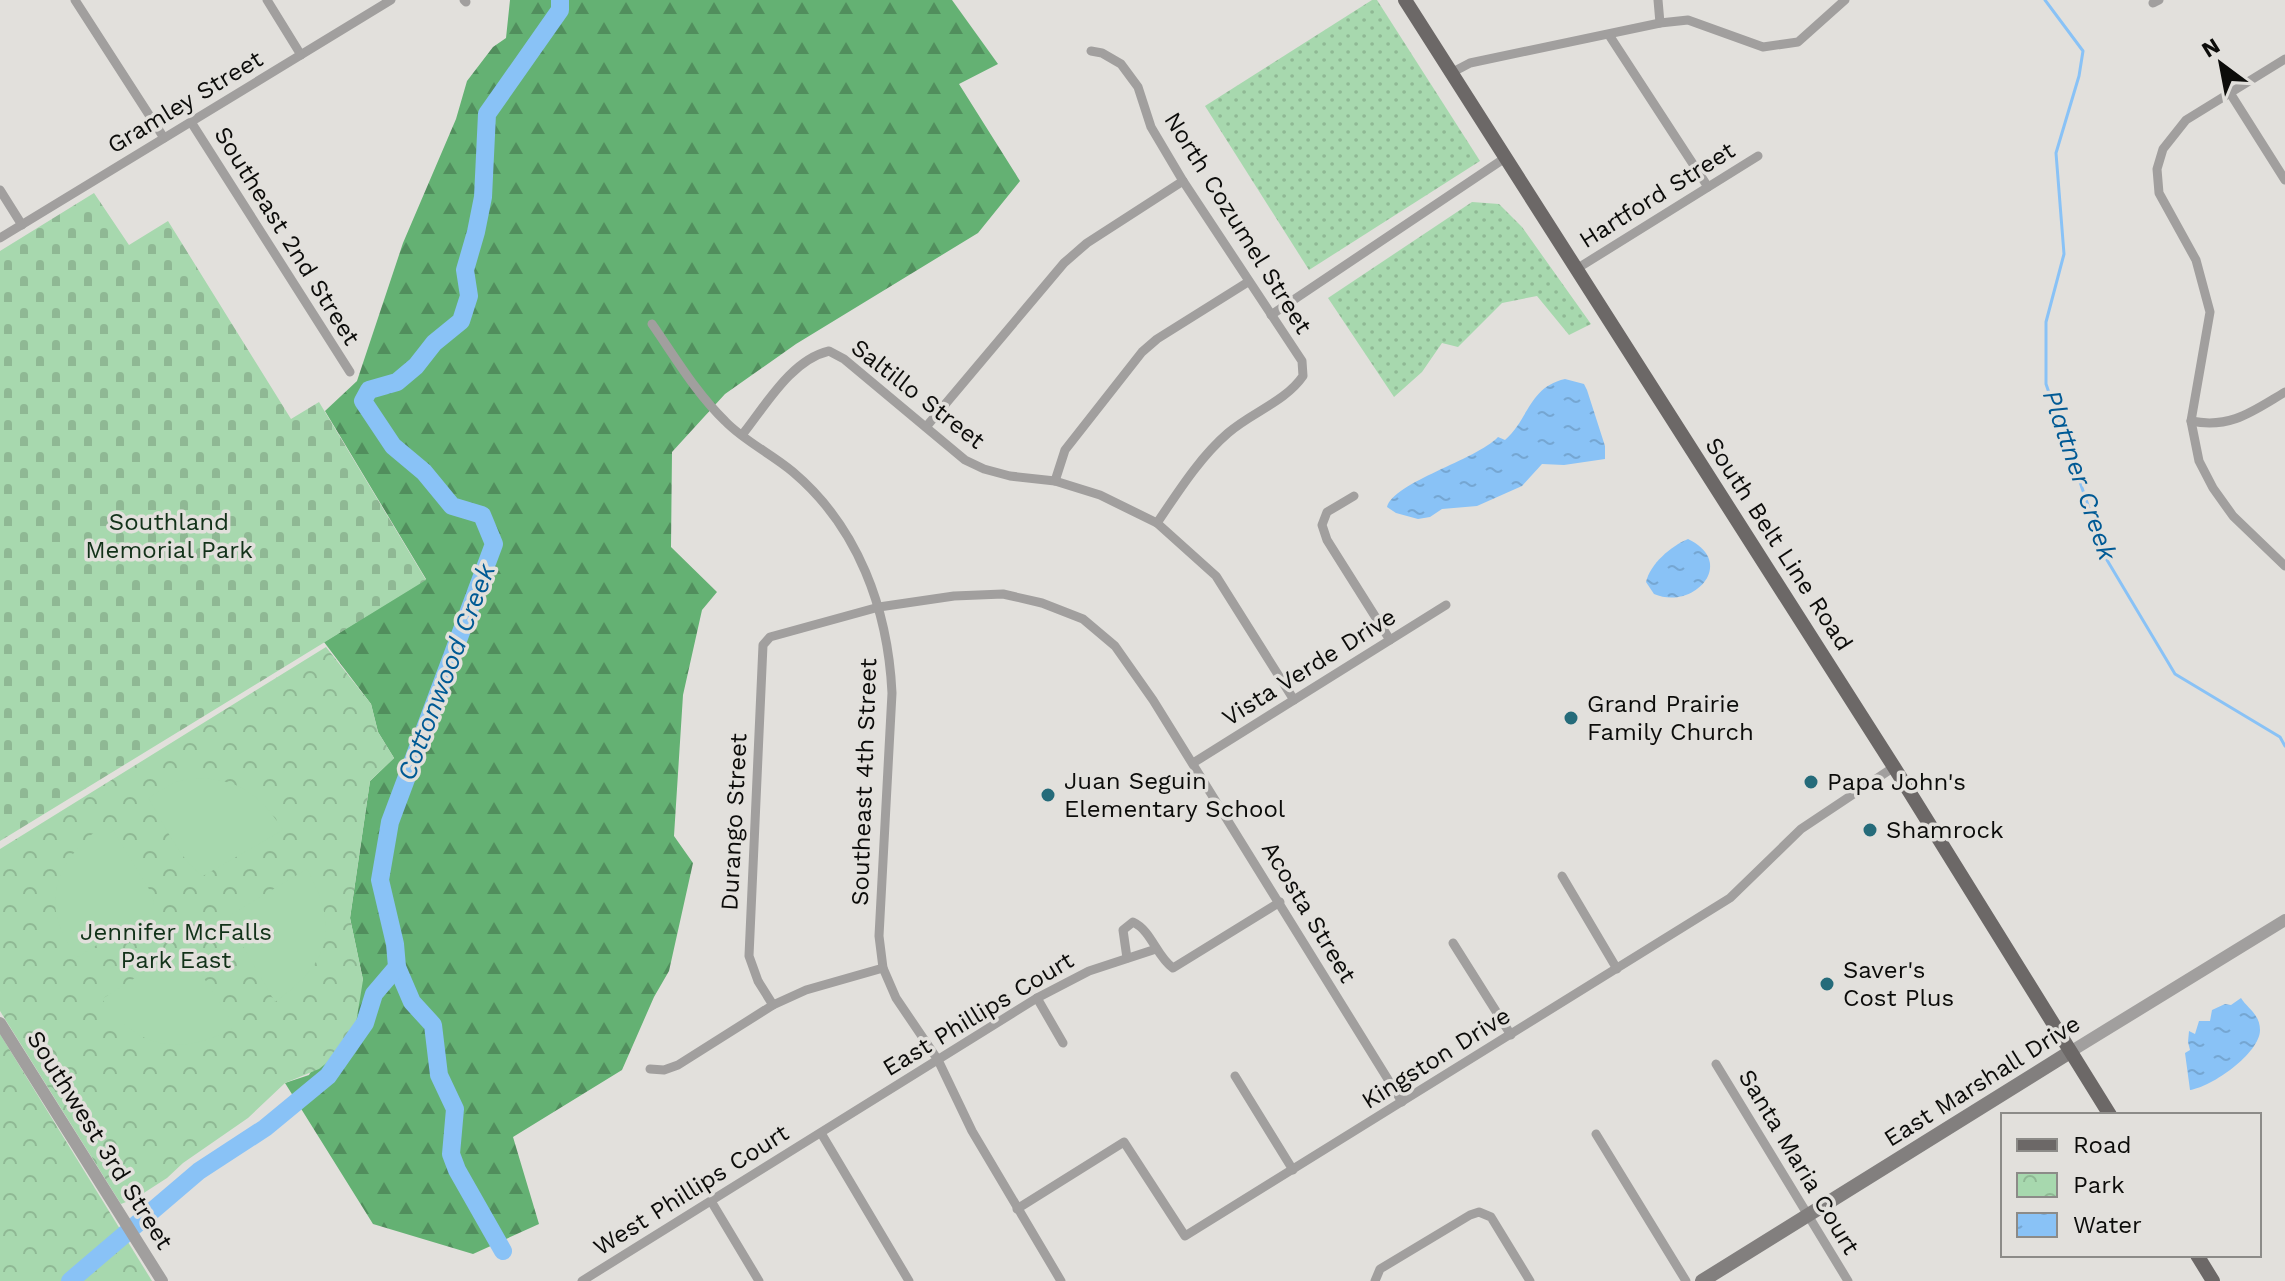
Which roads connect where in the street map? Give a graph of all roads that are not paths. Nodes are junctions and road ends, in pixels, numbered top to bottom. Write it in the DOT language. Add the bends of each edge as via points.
graph roads {
  1 [pos="75,0"];
  2 [pos="267,0"];
  3 [pos="391,0"];
  4 [pos="1405,0"];
  5 [pos="1658,0"];
  6 [pos="1845,0"];
  7 [pos="1660,23"];
  8 [pos="1609,35"];
  9 [pos="1091,51"];
  10 [pos="301,55"];
  11 [pos="2285,59"];
  12 [pos="1451,73"];
  13 [pos="2230,93"];
  14 [pos="191,122"];
  15 [pos="164,138"];
  16 [pos="1758,156"];
  17 [pos="1505,158"];
  18 [pos="2285,180"];
  19 [pos="1183,181"];
  20 [pos="1708,187"];
  21 [pos="0,190"];
  22 [pos="22,225"];
  23 [pos="0,238"];
  24 [pos="1578,268"];
  25 [pos="1248,282"];
  26 [pos="1271,315"];
  27 [pos="652,324"];
  28 [pos="350,372"];
  29 [pos="2285,392"];
  30 [pos="2191,421"];
  31 [pos="926,427"];
  32 [pos="742,435"];
  33 [pos="1055,481"];
  34 [pos="1354,496"];
  35 [pos="1157,523"];
  36 [pos="2285,566"];
  37 [pos="1446,605"];
  38 [pos="879,607"];
  39 [pos="770,637"];
  40 [pos="1390,640"];
  41 [pos="1294,700"];
  42 [pos="1193,763"];
  43 [pos="1894,767"];
  44 [pos="1562,876"];
  45 [pos="1280,902"];
  46 [pos="2284,921"];
  47 [pos="1453,943"];
  48 [pos="1156,949"];
  49 [pos="1127,958"];
  50 [pos="883,968"];
  51 [pos="1617,969"];
  52 [pos="1037,998"];
  53 [pos="773,1005"];
  54 [pos="0,1023"];
  55 [pos="1511,1035"];
  56 [pos="1063,1043"];
  57 [pos="2070,1052"];
  58 [pos="938,1060"];
  59 [pos="1716,1064"];
  60 [pos="650,1069"];
  61 [pos="1235,1076"];
  62 [pos="1402,1102"];
  63 [pos="2109,1113"];
  64 [pos="821,1133"];
  65 [pos="1596,1134"];
  66 [pos="1293,1170"];
  67 [pos="711,1201"];
  68 [pos="1017,1209"];
  69 [pos="1808,1216"];
  70 [pos="2198,1257"];
  71 [pos="598,1271"];
  72 [pos="162,1281"];
  73 [pos="582,1281"];
  74 [pos="603,1281"];
  75 [pos="759,1281"];
  76 [pos="909,1281"];
  77 [pos="1061,1281"];
  78 [pos="1375,1281"];
  79 [pos="1530,1281"];
  80 [pos="1686,1281"];
  81 [pos="1702,1281"];
  82 [pos="1848,1281"];
  83 [pos="2213,1281"];
  1 -- 15 [label="street"];
  2 -- 10 [label="street"];
  3 -- 10 [label="street, Gramley Street"];
  4 -- 12 [label="main road, South Belt Line Road"];
  5 -- 7 [label="street"];
  6 -- 7 [label="street" via="1798,42 1763,47 1688,20"];
  7 -- 8 [label="street"];
  8 -- 12 [label="street" via="1470,63"];
  8 -- 20 [label="street"];
  9 -- 19 [label="street, North Cozumel Street" via="1121,64 1138,87 1151,127"];
  10 -- 14 [label="street, Gramley Street"];
  11 -- 13 [label="street"];
  12 -- 17 [label="main road, South Belt Line Road"];
  13 -- 18 [label="street"];
  13 -- 30 [label="street" via="2186,120 2163,149 2157,169 2159,193 2196,260 2210,312"];
  14 -- 15 [label="street, Gramley Street"];
  14 -- 28 [label="street, Southeast 2nd Street"];
  15 -- 22 [label="street, Gramley Street"];
  16 -- 20 [label="street, Hartford Street"];
  17 -- 24 [label="main road, South Belt Line Road"];
  17 -- 26 [label="street"];
  19 -- 25 [label="street, North Cozumel Street"];
  19 -- 31 [label="street" via="1064,263"];
  20 -- 24 [label="street, Hartford Street"];
  21 -- 22 [label="street"];
  22 -- 23 [label="street, Gramley Street"];
  24 -- 43 [label="main road, South Belt Line Road"];
  25 -- 26 [label="street, North Cozumel Street"];
  25 -- 33 [label="street" via="1142,352 1065,450"];
  26 -- 35 [label="street, North Cozumel Street" via="1302,361 1303,376 1293,390 1225,435"];
  27 -- 32 [label="street, Southeast 4th Street" via="707,402"];
  29 -- 30 [label="street" via="2243,418 2212,425"];
  30 -- 36 [label="street" via="2199,461 2213,488 2233,516"];
  31 -- 32 [label="street, Saltillo Street" via="829,351 797,368"];
  31 -- 33 [label="street, Saltillo Street" via="984,469"];
  32 -- 38 [label="street, Southeast 4th Street" via="823,501 846,533"];
  33 -- 35 [label="street, Saltillo Street" via="1111,499"];
  34 -- 40 [label="street" via="1327,512 1322,525"];
  35 -- 41 [label="street, Saltillo Street" via="1216,576"];
  37 -- 40 [label="street, Vista Verde Drive"];
  38 -- 39 [label="street, Acosta Street"];
  38 -- 42 [label="street, Acosta Street" via="1003,594 1083,619 1115,646"];
  38 -- 50 [label="street, Southeast 4th Street" via="892,693 879,936"];
  39 -- 53 [label="street, Durango Street" via="763,645 749,956"];
  40 -- 41 [label="street, Vista Verde Drive"];
  41 -- 42 [label="street, Vista Verde Drive"];
  42 -- 45 [label="street, Acosta Street"];
  43 -- 51 [label="street, Kingston Drive" via="1801,829 1730,898"];
  43 -- 57 [label="main road, South Belt Line Road"];
  44 -- 51 [label="street"];
  45 -- 48 [label="street" via="1173,968"];
  45 -- 62 [label="street, Acosta Street"];
  46 -- 57 [label="street, East Marshall Drive"];
  47 -- 55 [label="street"];
  48 -- 49 [label="street, East Phillips Court"];
  48 -- 49 [label="street" via="1133,922 1123,930"];
  49 -- 52 [label="street, East Phillips Court"];
  50 -- 53 [label="street"];
  50 -- 58 [label="street, Southeast 4th Street" via="896,998"];
  51 -- 55 [label="street, Kingston Drive"];
  52 -- 56 [label="street"];
  52 -- 58 [label="street, East Phillips Court"];
  53 -- 60 [label="street" via="678,1065"];
  54 -- 72 [label="street, Southwest 3rd Street"];
  55 -- 62 [label="street, Kingston Drive"];
  57 -- 63 [label="main road, South Belt Line Road"];
  57 -- 69 [label="main road, East Marshall Drive"];
  58 -- 64 [label="street, East Phillips Court"];
  58 -- 68 [label="street, Southeast 4th Street"];
  59 -- 69 [label="street, Santa Maria Court"];
  61 -- 66 [label="street"];
  62 -- 66 [label="street, Kingston Drive"];
  64 -- 67 [label="street, West Phillips Court"];
  64 -- 76 [label="street"];
  65 -- 80 [label="street"];
  66 -- 68 [label="street, Kingston Drive" via="1185,1236 1124,1142"];
  67 -- 71 [label="street, West Phillips Court"];
  67 -- 75 [label="street"];
  68 -- 77 [label="street, Southeast 4th Street"];
  69 -- 81 [label="main road, East Marshall Drive"];
  69 -- 82 [label="street, Santa Maria Court"];
  70 -- 83 [label="main road"];
  71 -- 73 [label="street, West Phillips Court"];
  71 -- 74 [label="street"];
  78 -- 79 [label="street" via="1380,1269 1479,1212 1491,1217"];
}
